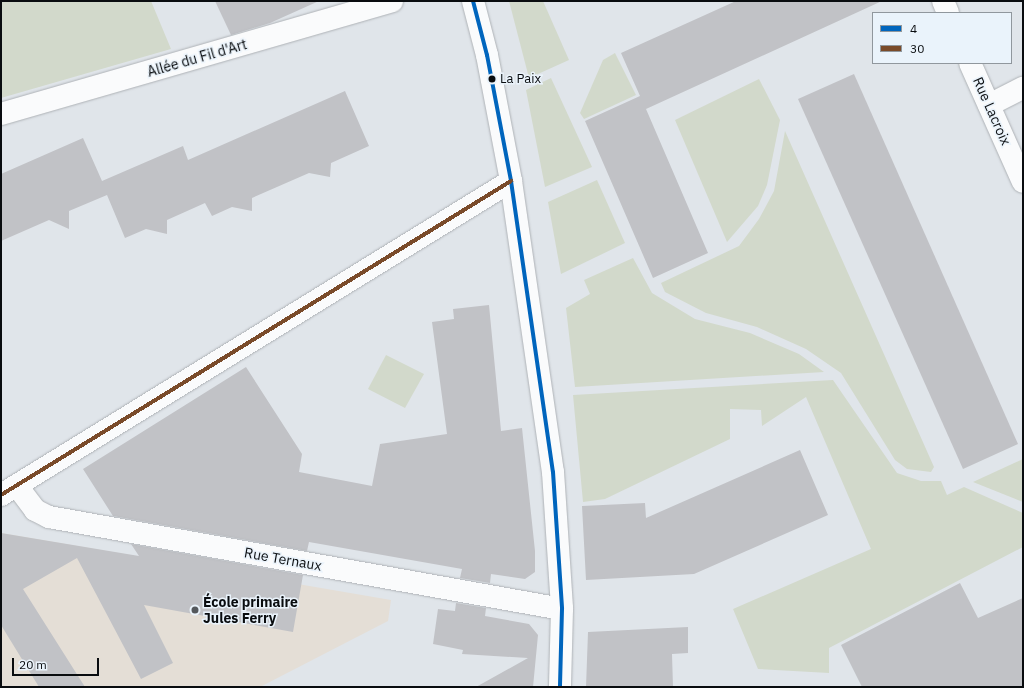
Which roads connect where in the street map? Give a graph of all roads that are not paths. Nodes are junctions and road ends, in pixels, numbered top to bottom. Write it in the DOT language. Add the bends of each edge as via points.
graph roads {
  1 [pos="392,1"];
  2 [pos="473,1"];
  3 [pos="943,1"];
  4 [pos="948,12"];
  5 [pos="970,64"];
  6 [pos="1023,88"];
  7 [pos="989,105"];
  8 [pos="1,114"];
  9 [pos="511,181"];
  10 [pos="1023,182"];
  11 [pos="9,491"];
  12 [pos="562,609"];
  13 [pos="560,687"];
  1 -- 8 [label="street, Allée du Fil d'Art"];
  2 -- 9 [label="street"];
  3 -- 4 [label="street"];
  5 -- 7 [label="street, Rue Lacroix"];
  6 -- 7 [label="street"];
  7 -- 10 [label="street, Rue Lacroix"];
  9 -- 11 [label="street"];
  9 -- 12 [label="street" via="554,472"];
  11 -- 12 [label="street, Rue Ternaux" via="48,517"];
  12 -- 13 [label="street"];
}
